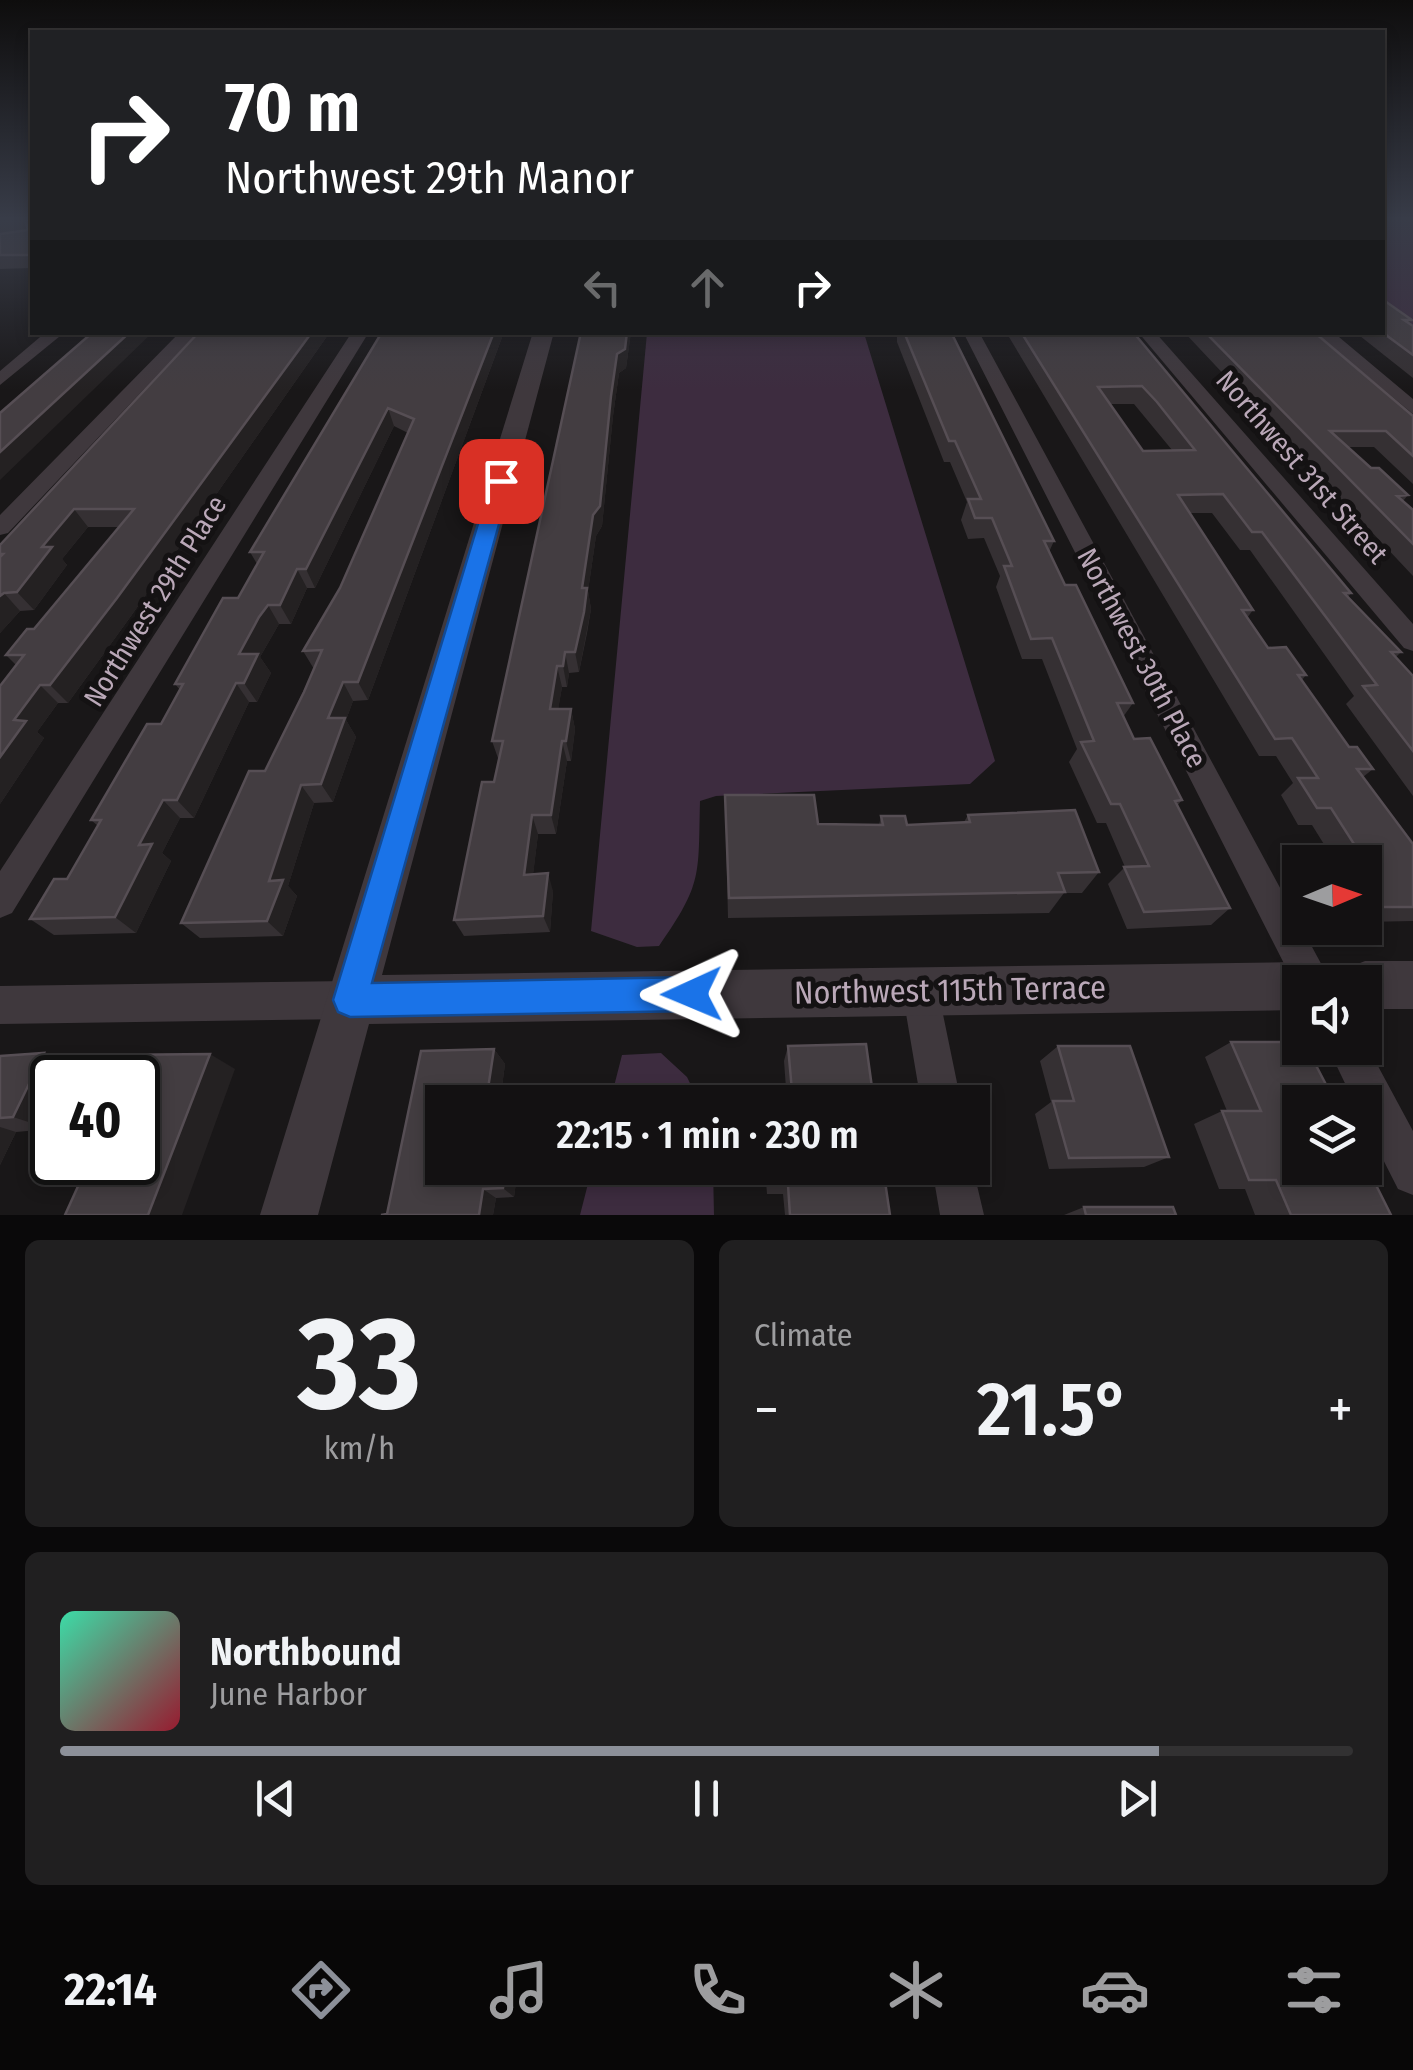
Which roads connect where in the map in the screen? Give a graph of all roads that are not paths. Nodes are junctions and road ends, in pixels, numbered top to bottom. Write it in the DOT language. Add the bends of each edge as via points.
graph roads {
  1 [pos="53,335"];
  2 [pos="187,335"];
  3 [pos="359,335"];
  4 [pos="543,335"];
  5 [pos="973,335"];
  6 [pos="1149,335"];
  7 [pos="1326,335"];
  8 [pos="0,380"];
  9 [pos="1413,408"];
  10 [pos="0,528"];
  11 [pos="1413,642"];
  12 [pos="0,901"];
  13 [pos="1304,965"];
  14 [pos="1382,985"];
  15 [pos="1413,985"];
  16 [pos="1282,986"];
  17 [pos="920,990"];
  18 [pos="350,1000"];
  19 [pos="0,1005"];
  20 [pos="1356,1065"];
  21 [pos="938,1085"];
  22 [pos="1413,1174"];
  23 [pos="957,1185"];
  24 [pos="288,1215"];
  25 [pos="962,1215"];
  1 -- 8 [label="street"];
  2 -- 10 [label="street"];
  3 -- 12 [label="street, Northwest 29th Place"];
  4 -- 18 [label="street"];
  5 -- 13 [label="street, Northwest 30th Place"];
  6 -- 11 [label="street, Northwest 31st Street"];
  7 -- 9 [label="street"];
  14 -- 15 [label="street"];
  16 -- 17 [label="street, Northwest 115th Terrace"];
  17 -- 18 [label="street, Northwest 115th Terrace"];
  17 -- 21 [label="street"];
  18 -- 19 [label="street, Northwest 115th Terrace"];
  18 -- 24 [label="street"];
  20 -- 22 [label="street"];
  23 -- 25 [label="street"];
}
